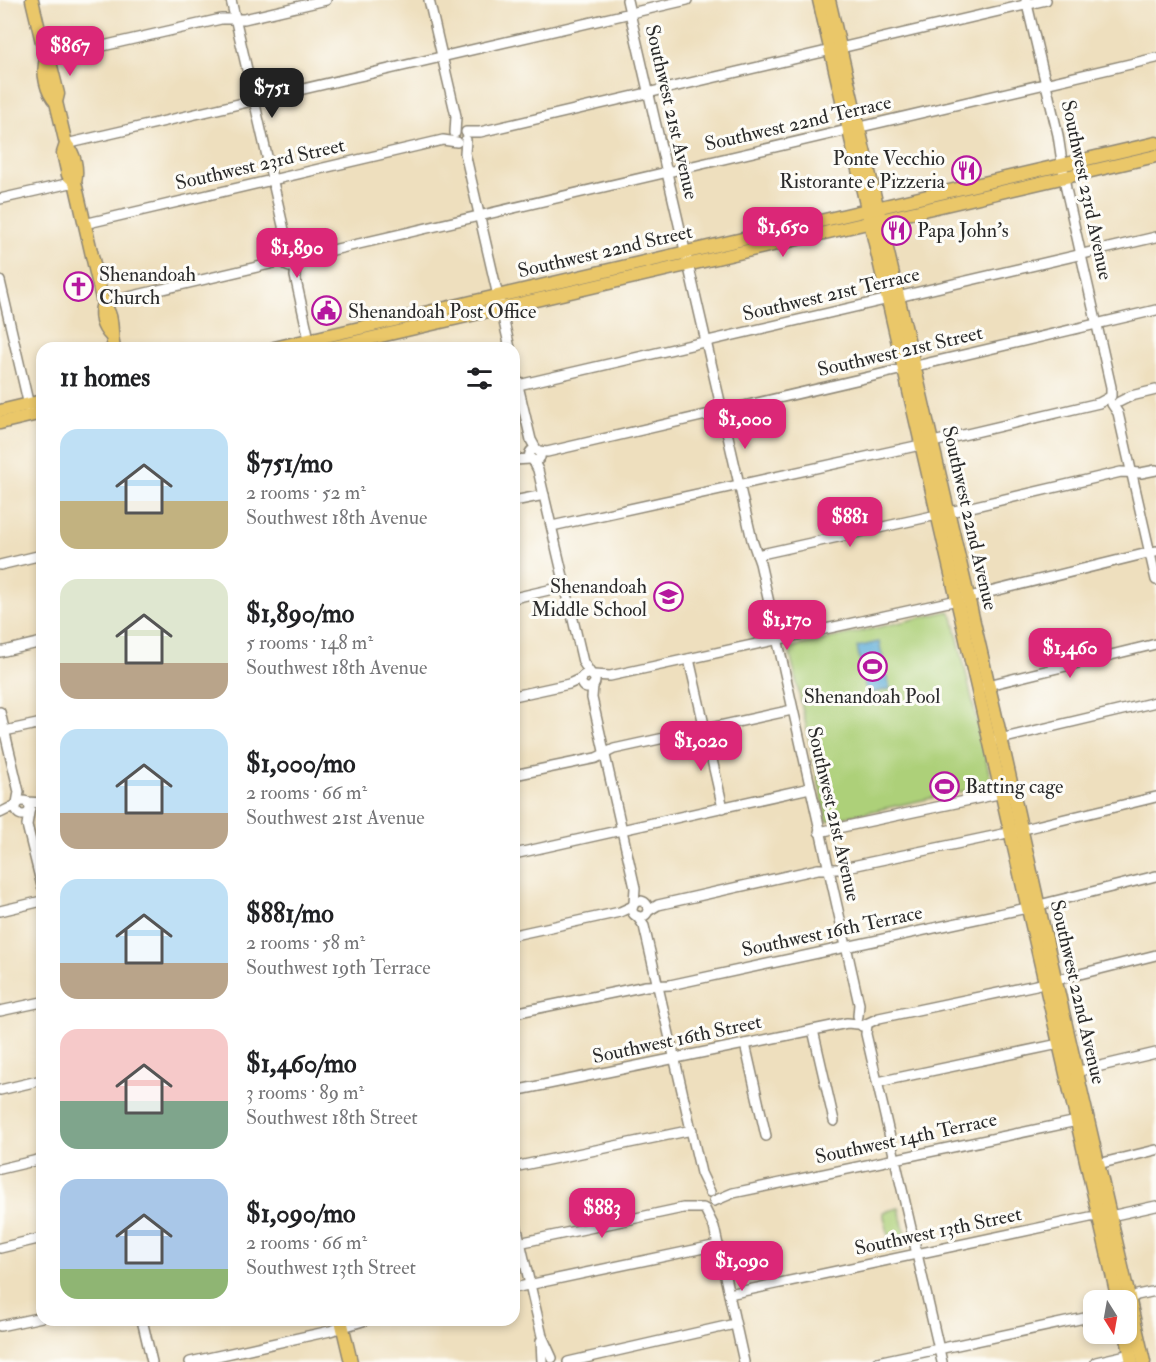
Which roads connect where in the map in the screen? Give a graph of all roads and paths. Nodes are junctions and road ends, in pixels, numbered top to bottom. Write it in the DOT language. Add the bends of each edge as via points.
graph roads {
  1 [pos="32,0"];
  2 [pos="231,0"];
  3 [pos="326,0"];
  4 [pos="429,0"];
  5 [pos="627,0"];
  6 [pos="687,0"];
  7 [pos="819,0"];
  8 [pos="830,0"];
  9 [pos="1046,0"];
  10 [pos="1026,2"];
  11 [pos="631,13"];
  12 [pos="235,19"];
  13 [pos="836,49"];
  14 [pos="442,57"];
  15 [pos="1156,58"];
  16 [pos="46,59"];
  17 [pos="1046,84"];
  18 [pos="649,93"];
  19 [pos="254,100"];
  20 [pos="854,128"];
  21 [pos="461,137"];
  22 [pos="1156,143"];
  23 [pos="66,144"];
  24 [pos="1156,156"];
  25 [pos="1064,171"];
  26 [pos="667,172"];
  27 [pos="272,180"];
  28 [pos="75,182"];
  29 [pos="0,199"];
  30 [pos="874,215"];
  31 [pos="479,216"];
  32 [pos="84,224"];
  33 [pos="1156,237"];
  34 [pos="1081,254"];
  35 [pos="687,259"];
  36 [pos="291,260"];
  37 [pos="0,281"];
  38 [pos="893,298"];
  39 [pos="499,302"];
  40 [pos="103,303"];
  41 [pos="1156,310"];
  42 [pos="1097,324"];
  43 [pos="707,341"];
  44 [pos="112,342"];
  45 [pos="310,342"];
  46 [pos="319,342"];
  47 [pos="351,342"];
  48 [pos="509,342"];
  49 [pos="909,368"];
  50 [pos="520,384"];
  51 [pos="1156,390"];
  52 [pos="520,400"];
  53 [pos="1115,400"];
  54 [pos="0,411"];
  55 [pos="34,411"];
  56 [pos="722,411"];
  57 [pos="0,423"];
  58 [pos="926,443"];
  59 [pos="536,456"];
  60 [pos="520,458"];
  61 [pos="1156,470"];
  62 [pos="1131,472"];
  63 [pos="740,484"];
  64 [pos="544,495"];
  65 [pos="520,500"];
  66 [pos="943,514"];
  67 [pos="552,526"];
  68 [pos="1153,552"];
  69 [pos="757,555"];
  70 [pos="36,556"];
  71 [pos="0,565"];
  72 [pos="1156,580"];
  73 [pos="566,586"];
  74 [pos="520,597"];
  75 [pos="963,598"];
  76 [pos="777,640"];
  77 [pos="36,643"];
  78 [pos="1156,644"];
  79 [pos="1,652"];
  80 [pos="689,659"];
  81 [pos="588,681"];
  82 [pos="984,686"];
  83 [pos="520,692"];
  84 [pos="1156,702"];
  85 [pos="792,710"];
  86 [pos="0,712"];
  87 [pos="36,724"];
  88 [pos="704,729"];
  89 [pos="2,731"];
  90 [pos="996,740"];
  91 [pos="605,753"];
  92 [pos="520,774"];
  93 [pos="810,788"];
  94 [pos="1003,792"];
  95 [pos="1156,797"];
  96 [pos="36,804"];
  97 [pos="23,808"];
  98 [pos="723,808"];
  99 [pos="2,813"];
  100 [pos="623,830"];
  101 [pos="1016,831"];
  102 [pos="819,832"];
  103 [pos="520,853"];
  104 [pos="36,862"];
  105 [pos="828,869"];
  106 [pos="1156,876"];
  107 [pos="36,902"];
  108 [pos="1033,906"];
  109 [pos="640,909"];
  110 [pos="0,911"];
  111 [pos="520,933"];
  112 [pos="846,946"];
  113 [pos="1156,955"];
  114 [pos="1050,982"];
  115 [pos="658,985"];
  116 [pos="36,1003"];
  117 [pos="0,1011"];
  118 [pos="520,1012"];
  119 [pos="863,1022"];
  120 [pos="813,1030"];
  121 [pos="745,1044"];
  122 [pos="1059,1044"];
  123 [pos="1156,1053"];
  124 [pos="675,1058"];
  125 [pos="1071,1073"];
  126 [pos="36,1081"];
  127 [pos="878,1082"];
  128 [pos="0,1090"];
  129 [pos="520,1090"];
  130 [pos="1082,1120"];
  131 [pos="834,1121"];
  132 [pos="692,1130"];
  133 [pos="766,1136"];
  134 [pos="1156,1150"];
  135 [pos="895,1159"];
  136 [pos="36,1160"];
  137 [pos="1098,1164"];
  138 [pos="520,1166"];
  139 [pos="0,1169"];
  140 [pos="708,1200"];
  141 [pos="1156,1206"];
  142 [pos="1104,1216"];
  143 [pos="36,1239"];
  144 [pos="520,1243"];
  145 [pos="718,1245"];
  146 [pos="0,1248"];
  147 [pos="520,1250"];
  148 [pos="916,1254"];
  149 [pos="530,1285"];
  150 [pos="520,1287"];
  151 [pos="1122,1290"];
  152 [pos="1156,1291"];
  153 [pos="729,1294"];
  154 [pos="1137,1295"];
  155 [pos="36,1318"];
  156 [pos="1083,1318"];
  157 [pos="735,1324"];
  158 [pos="0,1326"];
  159 [pos="143,1326"];
  160 [pos="330,1326"];
  161 [pos="343,1326"];
  162 [pos="542,1336"];
  163 [pos="1137,1340"];
  164 [pos="938,1348"];
  165 [pos="1132,1358"];
  166 [pos="554,1360"];
  167 [pos="541,1361"];
  168 [pos="152,1362"];
  169 [pos="190,1362"];
  170 [pos="351,1362"];
  171 [pos="567,1362"];
  172 [pos="744,1362"];
  173 [pos="877,1362"];
  174 [pos="942,1362"];
  175 [pos="1096,1362"];
  176 [pos="1144,1362"];
  1 -- 16 [label="main road"];
  2 -- 12 [label="street"];
  3 -- 12 [label="street"];
  4 -- 14 [label="street"];
  5 -- 11 [label="street, Southwest 21st Avenue"];
  6 -- 11 [label="street"];
  7 -- 13 [label="main road, Southwest 22nd Avenue"];
  8 -- 13 [label="main road, Southwest 22nd Avenue"];
  9 -- 10 [label="street, Southwest 23rd Street"];
  10 -- 13 [label="street, Southwest 23rd Street"];
  10 -- 17 [label="street, Southwest 23rd Avenue"];
  11 -- 14 [label="street"];
  11 -- 18 [label="street, Southwest 21st Avenue"];
  12 -- 16 [label="street"];
  12 -- 19 [label="street"];
  13 -- 18 [label="street, Southwest 23rd Street"];
  13 -- 20 [label="main road, Southwest 22nd Avenue"];
  14 -- 19 [label="street"];
  14 -- 21 [label="street"];
  15 -- 17 [label="street, Southwest 22nd Terrace"];
  16 -- 23 [label="main road" via="58,94 56,102"];
  17 -- 20 [label="street, Southwest 22nd Terrace"];
  17 -- 25 [label="street, Southwest 23rd Avenue"];
  18 -- 21 [label="street, Southwest 23rd Street"];
  18 -- 26 [label="street, Southwest 21st Avenue"];
  19 -- 23 [label="street"];
  19 -- 27 [label="street"];
  20 -- 26 [label="street, Southwest 22nd Terrace"];
  20 -- 30 [label="main road, Southwest 22nd Avenue"];
  21 -- 27 [label="street, Southwest 23rd Street"];
  21 -- 31 [label="street"];
  22 -- 25 [label="main road, Southwest 22nd Street"];
  23 -- 28 [label="main road" via="72,151 77,172"];
  24 -- 25 [label="main road, Southwest 22nd Street"];
  25 -- 30 [label="main road, Southwest 22nd Street"];
  25 -- 34 [label="street, Southwest 23rd Avenue"];
  26 -- 31 [label="street, Southwest 22nd Terrace"];
  26 -- 35 [label="street, Southwest 21st Avenue"];
  27 -- 32 [label="street, Southwest 23rd Street"];
  27 -- 36 [label="street"];
  28 -- 29 [label="street"];
  28 -- 32 [label="main road"];
  30 -- 35 [label="main road, Southwest 22nd Street"];
  30 -- 38 [label="main road, Southwest 22nd Avenue"];
  31 -- 36 [label="street, Southwest 22nd Terrace"];
  31 -- 39 [label="street"];
  32 -- 40 [label="main road"];
  33 -- 34 [label="street, Southwest 21st Terrace"];
  34 -- 38 [label="street, Southwest 21st Terrace"];
  34 -- 42 [label="street, Southwest 23rd Avenue"];
  35 -- 39 [label="main road, Southwest 22nd Street"];
  35 -- 43 [label="street, Southwest 21st Avenue"];
  36 -- 40 [label="street, Southwest 22nd Terrace"];
  36 -- 45 [label="street"];
  37 -- 55 [label="street"];
  38 -- 43 [label="street, Southwest 21st Terrace"];
  38 -- 49 [label="main road, Southwest 22nd Avenue"];
  39 -- 46 [label="main road, Southwest 22nd Street"];
  39 -- 47 [label="main road, Southwest 22nd Street"];
  39 -- 48 [label="street"];
  40 -- 44 [label="main road" via="109,310"];
  41 -- 42 [label="street, Southwest 21st Street"];
  42 -- 49 [label="street, Southwest 21st Street"];
  42 -- 53 [label="street, Southwest 23rd Avenue"];
  43 -- 50 [label="street, Southwest 21st Terrace"];
  43 -- 56 [label="street, Southwest 21st Avenue"];
  49 -- 56 [label="street, Southwest 21st Street"];
  49 -- 58 [label="main road, Southwest 22nd Avenue"];
  51 -- 53 [label="street"];
  52 -- 59 [label="street"];
  53 -- 58 [label="street"];
  53 -- 62 [label="street, Southwest 23rd Avenue"];
  54 -- 55 [label="main road"];
  55 -- 57 [label="main road"];
  56 -- 59 [label="street, Southwest 21st Street"];
  56 -- 63 [label="street, Southwest 21st Avenue"];
  58 -- 63 [label="street"];
  58 -- 66 [label="main road, Southwest 22nd Avenue"];
  59 -- 60 [label="street, Southwest 21st Street"];
  59 -- 64 [label="street"];
  61 -- 62 [label="street"];
  62 -- 66 [label="street"];
  62 -- 68 [label="street, Southwest 23rd Avenue"];
  63 -- 67 [label="street"];
  63 -- 69 [label="street, Southwest 21st Avenue"];
  64 -- 65 [label="street"];
  64 -- 67 [label="street"];
  66 -- 69 [label="street"];
  66 -- 75 [label="main road, Southwest 22nd Avenue"];
  67 -- 73 [label="street"];
  68 -- 72 [label="street, Southwest 23rd Avenue"];
  68 -- 75 [label="street"];
  69 -- 76 [label="street, Southwest 21st Avenue"];
  70 -- 71 [label="street"];
  73 -- 74 [label="street"];
  73 -- 81 [label="street"];
  75 -- 76 [label="street"];
  75 -- 82 [label="main road, Southwest 22nd Avenue"];
  76 -- 80 [label="street"];
  76 -- 85 [label="street, Southwest 21st Avenue"];
  77 -- 79 [label="street"];
  78 -- 82 [label="street"];
  80 -- 81 [label="street"];
  80 -- 88 [label="street"];
  81 -- 83 [label="street"];
  81 -- 91 [label="street"];
  82 -- 90 [label="main road, Southwest 22nd Avenue"];
  84 -- 90 [label="street"];
  85 -- 88 [label="street"];
  85 -- 93 [label="street, Southwest 21st Avenue"];
  86 -- 89 [label="street"];
  87 -- 89 [label="street"];
  88 -- 91 [label="street"];
  88 -- 98 [label="street"];
  89 -- 97 [label="street"];
  90 -- 94 [label="main road, Southwest 22nd Avenue"];
  90 -- 101 [label="main road, Southwest 22nd Avenue"];
  91 -- 92 [label="street"];
  91 -- 100 [label="street"];
  93 -- 98 [label="street"];
  93 -- 102 [label="street, Southwest 21st Avenue"];
  94 -- 101 [label="main road, Southwest 22nd Avenue"];
  94 -- 102 [label="street"];
  95 -- 101 [label="street"];
  96 -- 97 [label="street"];
  97 -- 99 [label="street"];
  97 -- 104 [label="street"];
  98 -- 100 [label="street"];
  100 -- 103 [label="street"];
  100 -- 109 [label="street"];
  101 -- 105 [label="street"];
  101 -- 108 [label="main road, Southwest 22nd Avenue"];
  102 -- 105 [label="street, Southwest 21st Avenue"];
  105 -- 109 [label="street"];
  105 -- 112 [label="street, Southwest 21st Avenue"];
  106 -- 108 [label="street, Southwest 16th Terrace"];
  107 -- 110 [label="street"];
  108 -- 112 [label="street, Southwest 16th Terrace"];
  108 -- 114 [label="main road, Southwest 22nd Avenue"];
  109 -- 111 [label="street"];
  109 -- 115 [label="street"];
  112 -- 115 [label="street, Southwest 16th Terrace"];
  112 -- 119 [label="street, Southwest 21st Avenue"];
  113 -- 114 [label="street, Southwest 16th Street"];
  114 -- 119 [label="street, Southwest 16th Street"];
  114 -- 122 [label="main road, Southwest 22nd Avenue"];
  114 -- 125 [label="main road, Southwest 22nd Avenue"];
  115 -- 118 [label="street, Southwest 16th Terrace"];
  115 -- 124 [label="street"];
  116 -- 117 [label="street"];
  119 -- 120 [label="street, Southwest 16th Street"];
  119 -- 127 [label="street, Southwest 21st Avenue"];
  120 -- 121 [label="street, Southwest 16th Street"];
  120 -- 131 [label="street"];
  121 -- 124 [label="street, Southwest 16th Street"];
  121 -- 133 [label="street"];
  122 -- 125 [label="main road, Southwest 22nd Avenue"];
  122 -- 127 [label="street"];
  123 -- 125 [label="street"];
  124 -- 129 [label="street, Southwest 16th Street"];
  124 -- 132 [label="street"];
  125 -- 130 [label="main road, Southwest 22nd Avenue"];
  126 -- 128 [label="street"];
  127 -- 135 [label="street, Southwest 21st Avenue"];
  130 -- 135 [label="street, Southwest 14th Terrace"];
  130 -- 137 [label="main road, Southwest 22nd Avenue"];
  130 -- 142 [label="main road, Southwest 22nd Avenue"];
  132 -- 138 [label="street"];
  132 -- 140 [label="street"];
  134 -- 137 [label="street"];
  135 -- 140 [label="street, Southwest 14th Terrace"];
  135 -- 148 [label="street, Southwest 21st Avenue"];
  136 -- 139 [label="street"];
  137 -- 142 [label="main road, Southwest 22nd Avenue"];
  140 -- 144 [label="street, Southwest 14th Terrace"];
  140 -- 145 [label="street"];
  141 -- 142 [label="street, Southwest 13th Street"];
  142 -- 148 [label="street, Southwest 13th Street"];
  142 -- 151 [label="main road, Southwest 22nd Avenue"];
  143 -- 146 [label="street"];
  145 -- 149 [label="street"];
  145 -- 153 [label="street"];
  147 -- 149 [label="street"];
  148 -- 153 [label="street, Southwest 13th Street"];
  148 -- 164 [label="street, Southwest 21st Avenue"];
  149 -- 150 [label="street"];
  149 -- 162 [label="street"];
  152 -- 154 [label="street"];
  153 -- 157 [label="street"];
  155 -- 158 [label="street"];
  156 -- 164 [label="street"];
  157 -- 171 [label="street"];
  157 -- 172 [label="street"];
  159 -- 168 [label="street"];
  160 -- 169 [label="street"];
  161 -- 170 [label="main road"];
  162 -- 166 [label="street"];
  162 -- 167 [label="street"];
  163 -- 176 [label="main road, Southwest 22nd Avenue"];
  164 -- 173 [label="street"];
  164 -- 174 [label="street, Southwest 21st Avenue"];
  165 -- 175 [label="street"];
  166 -- 167 [label="street"];
  166 -- 171 [label="street"];
}
